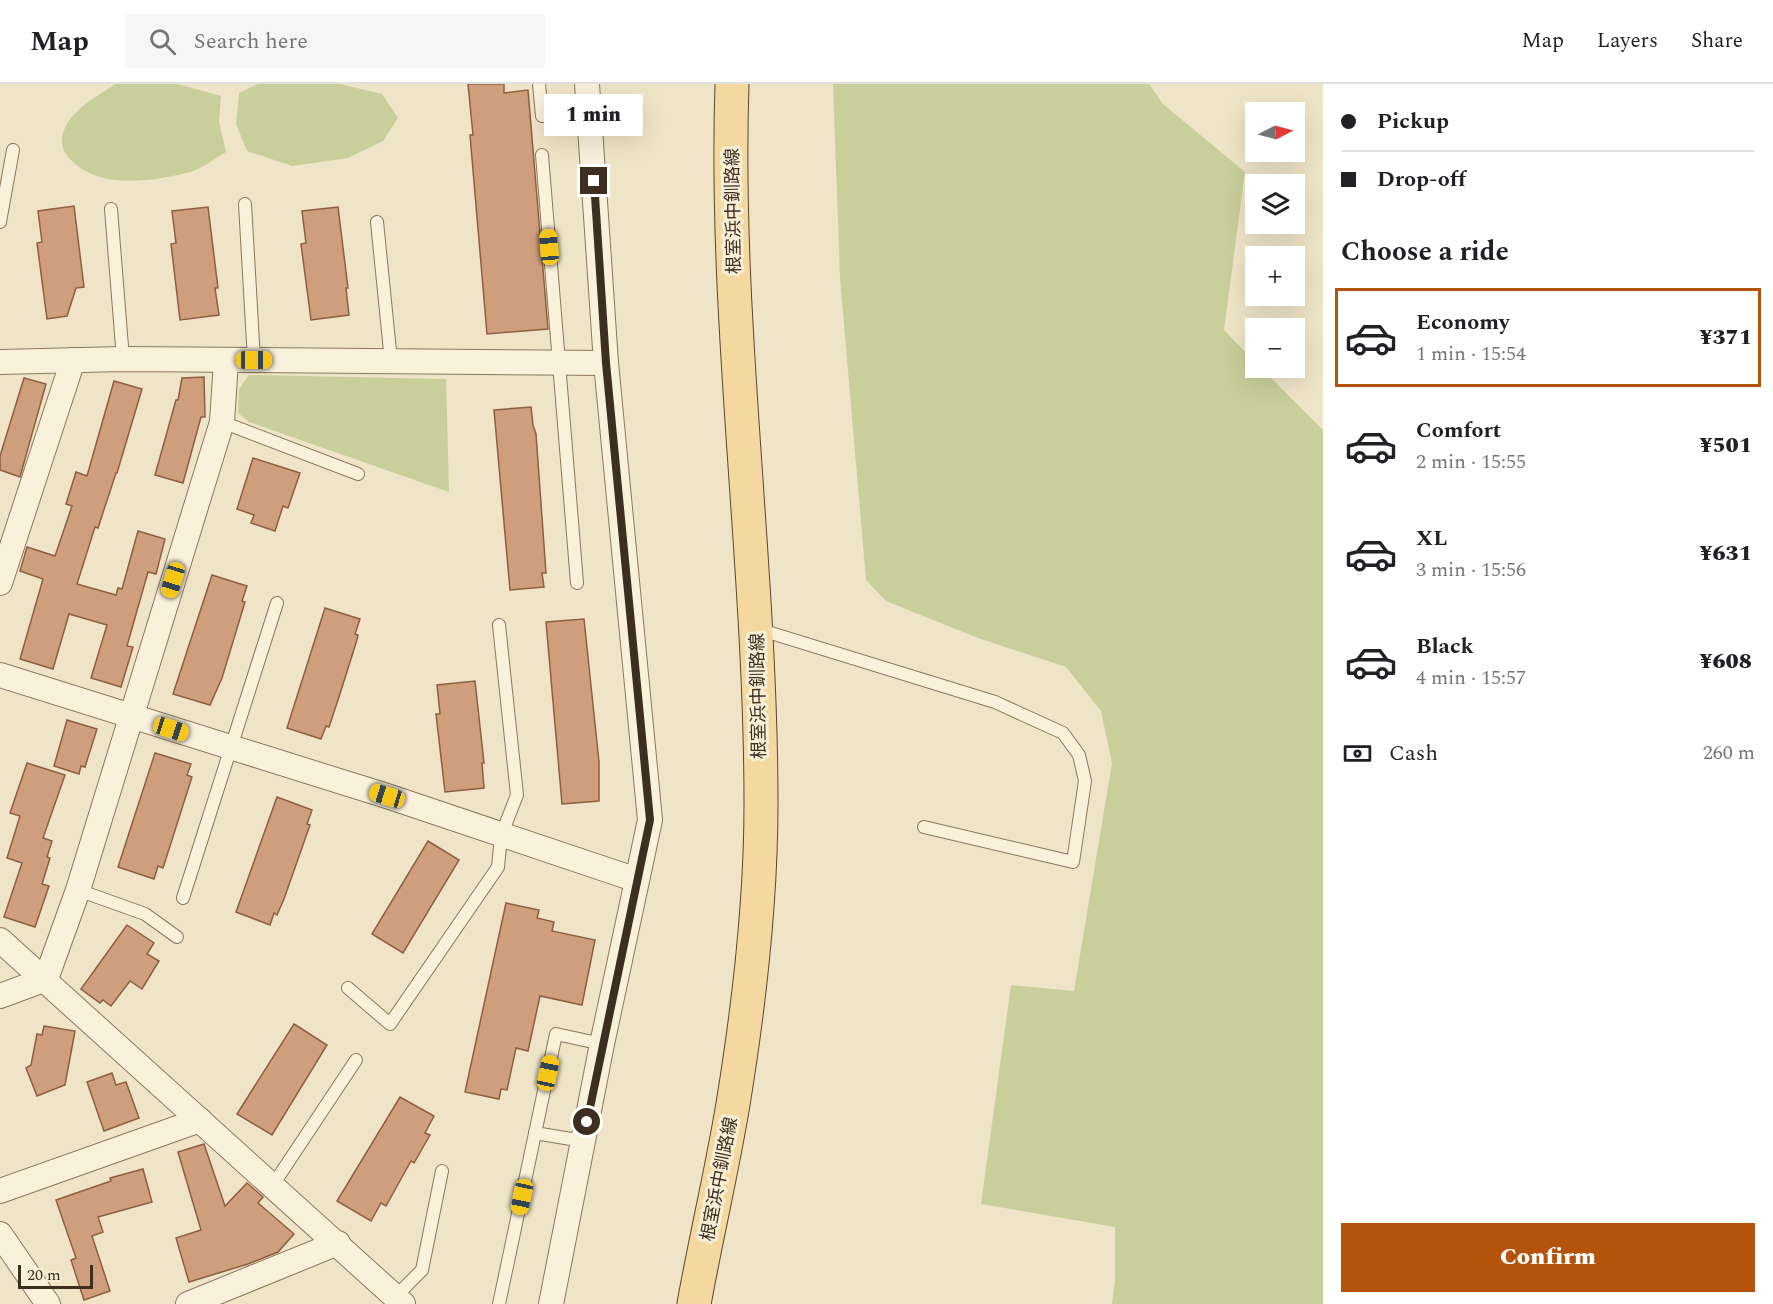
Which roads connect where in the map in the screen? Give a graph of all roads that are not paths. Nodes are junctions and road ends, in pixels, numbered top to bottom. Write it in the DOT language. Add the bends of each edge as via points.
graph roads {
  1 [pos="539,84"];
  2 [pos="587,84"];
  3 [pos="732,84"];
  4 [pos="589,113"];
  5 [pos="13,150"];
  6 [pos="542,154"];
  7 [pos="245,204"];
  8 [pos="111,209"];
  9 [pos="0,222"];
  10 [pos="377,222"];
  11 [pos="123,359"];
  12 [pos="73,360"];
  13 [pos="254,360"];
  14 [pos="226,361"];
  15 [pos="391,361"];
  16 [pos="0,362"];
  17 [pos="559,362"];
  18 [pos="606,363"];
  19 [pos="222,422"];
  20 [pos="358,474"];
  21 [pos="0,583"];
  22 [pos="577,583"];
  23 [pos="277,603"];
  24 [pos="499,625"];
  25 [pos="757,629"];
  26 [pos="0,675"];
  27 [pos="131,716"];
  28 [pos="231,748"];
  29 [pos="924,827"];
  30 [pos="501,836"];
  31 [pos="637,880"];
  32 [pos="78,890"];
  33 [pos="183,898"];
  34 [pos="177,937"];
  35 [pos="0,940"];
  36 [pos="46,980"];
  37 [pos="348,988"];
  38 [pos="0,996"];
  39 [pos="602,1044"];
  40 [pos="356,1059"];
  41 [pos="200,1120"];
  42 [pos="535,1133"];
  43 [pos="583,1141"];
  44 [pos="442,1171"];
  45 [pos="273,1185"];
  46 [pos="0,1191"];
  47 [pos="0,1234"];
  48 [pos="338,1243"];
  49 [pos="399,1300"];
  50 [pos="48,1304"];
  51 [pos="188,1304"];
  52 [pos="499,1304"];
  53 [pos="551,1304"];
  54 [pos="694,1304"];
  1 -- 4 [label="lane" via="542,116"];
  2 -- 4 [label="street"];
  3 -- 25 [label="main road, 根室浜中釧路線" via="734,289"];
  4 -- 18 [label="street"];
  5 -- 9 [label="lane"];
  6 -- 17 [label="lane"];
  7 -- 13 [label="lane"];
  8 -- 11 [label="lane"];
  10 -- 15 [label="lane"];
  11 -- 12 [label="street"];
  11 -- 14 [label="street"];
  12 -- 16 [label="street"];
  12 -- 21 [label="street"];
  13 -- 14 [label="street"];
  13 -- 15 [label="street"];
  14 -- 19 [label="street"];
  15 -- 17 [label="street"];
  17 -- 18 [label="street"];
  17 -- 22 [label="lane"];
  18 -- 31 [label="street" via="650,820"];
  19 -- 20 [label="lane"];
  19 -- 27 [label="street"];
  23 -- 28 [label="lane"];
  24 -- 30 [label="lane" via="517,795"];
  25 -- 29 [label="lane" via="995,702 1063,733 1079,755 1085,782 1072,862"];
  25 -- 54 [label="main road, 根室浜中釧路線" via="761,805 755,943 733,1105"];
  26 -- 27 [label="street"];
  27 -- 28 [label="street"];
  27 -- 32 [label="street"];
  28 -- 30 [label="street"];
  28 -- 33 [label="lane"];
  30 -- 31 [label="street"];
  30 -- 37 [label="lane" via="498,867 390,1024"];
  31 -- 39 [label="street"];
  32 -- 34 [label="lane" via="144,914"];
  32 -- 36 [label="street"];
  35 -- 36 [label="street"];
  36 -- 38 [label="street"];
  36 -- 41 [label="street"];
  39 -- 42 [label="lane" via="556,1034"];
  39 -- 43 [label="street"];
  40 -- 45 [label="lane"];
  41 -- 45 [label="street"];
  41 -- 46 [label="street"];
  42 -- 43 [label="lane"];
  42 -- 52 [label="lane"];
  43 -- 53 [label="street"];
  44 -- 49 [label="lane" via="422,1270"];
  45 -- 48 [label="street"];
  47 -- 50 [label="street"];
  48 -- 49 [label="street"];
  48 -- 51 [label="street"];
}
